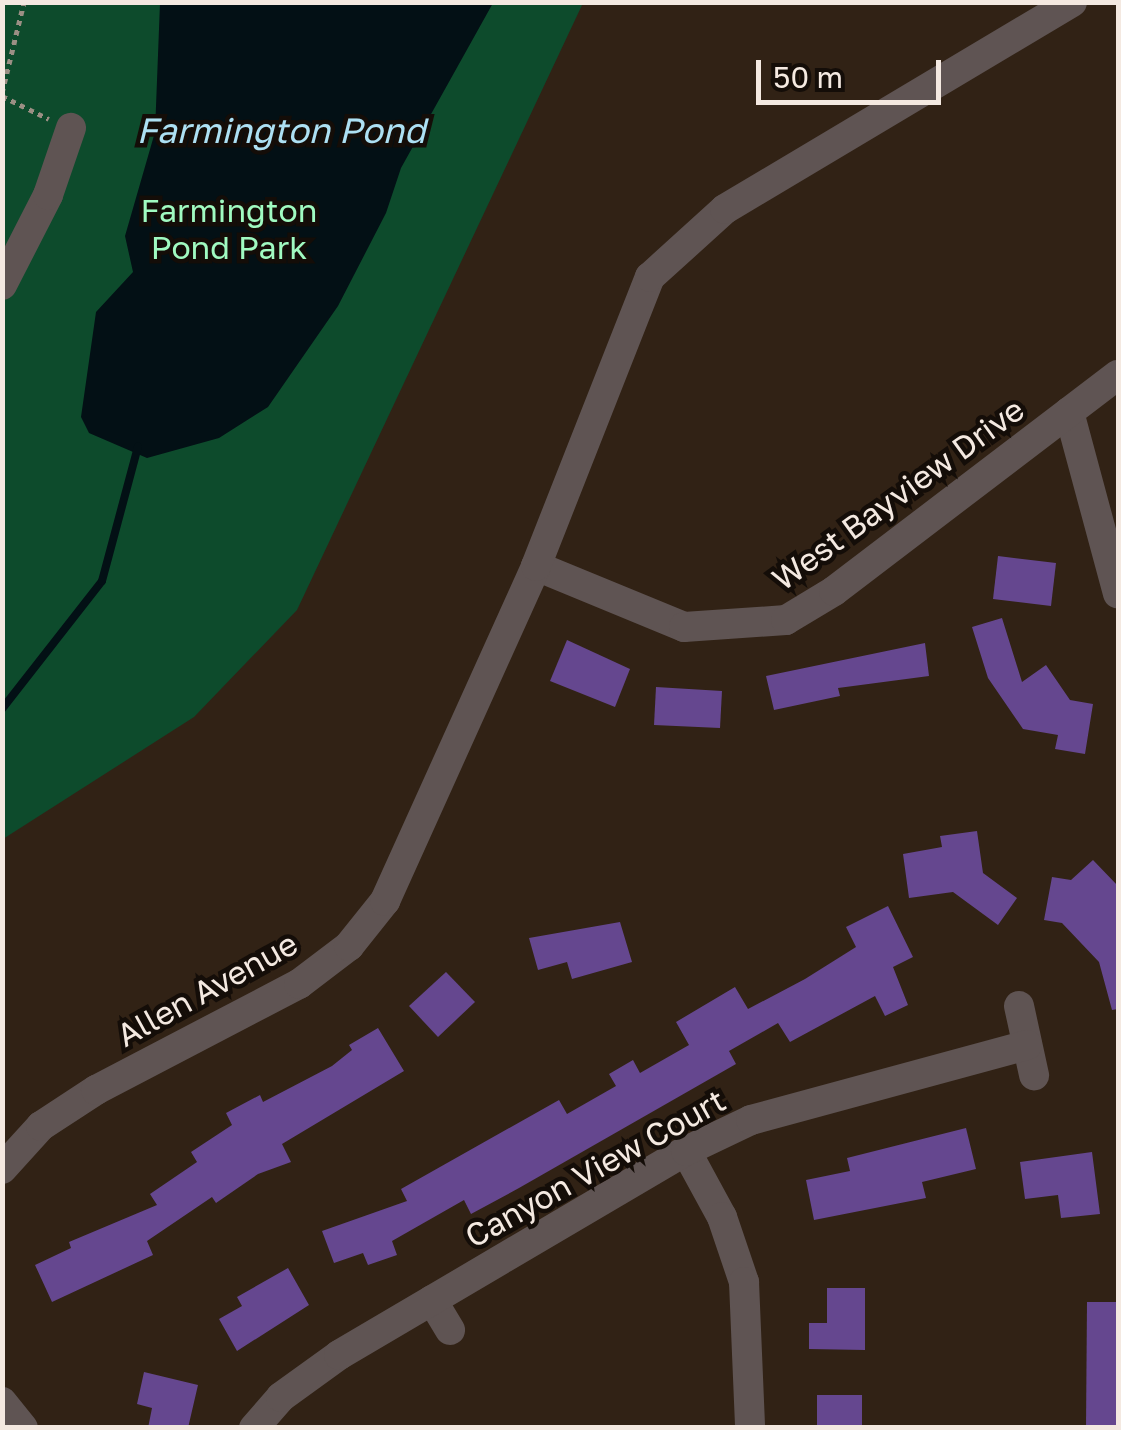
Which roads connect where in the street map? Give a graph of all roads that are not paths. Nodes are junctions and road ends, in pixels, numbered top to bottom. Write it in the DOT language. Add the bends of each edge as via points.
graph roads {
  1 [pos="1072,2"];
  2 [pos="70,128"];
  3 [pos="2,285"];
  4 [pos="1118,375"];
  5 [pos="1069,412"];
  6 [pos="536,566"];
  7 [pos="1118,594"];
  8 [pos="1019,1006"];
  9 [pos="1027,1044"];
  10 [pos="1034,1075"];
  11 [pos="686,1152"];
  12 [pos="2,1169"];
  13 [pos="432,1300"];
  14 [pos="450,1330"];
  15 [pos="2,1402"];
  16 [pos="23,1428"];
  17 [pos="254,1428"];
  18 [pos="750,1428"];
  1 -- 6 [label="street, Allen Avenue" via="725,209 650,277"];
  2 -- 3 [label="street" via="48,195"];
  4 -- 5 [label="street, West Bayview Drive"];
  5 -- 6 [label="street, West Bayview Drive" via="834,592 786,620 684,627"];
  5 -- 7 [label="street"];
  6 -- 12 [label="street, Allen Avenue" via="420,832 385,901 350,946 299,984 96,1090 41,1126"];
  8 -- 9 [label="street"];
  9 -- 10 [label="street"];
  9 -- 11 [label="street, Canyon View Court" via="750,1120"];
  11 -- 13 [label="street, Canyon View Court"];
  11 -- 18 [label="street" via="722,1217 744,1282"];
  13 -- 14 [label="street"];
  13 -- 17 [label="street, Canyon View Court" via="280,1397"];
  15 -- 16 [label="street"];
}
